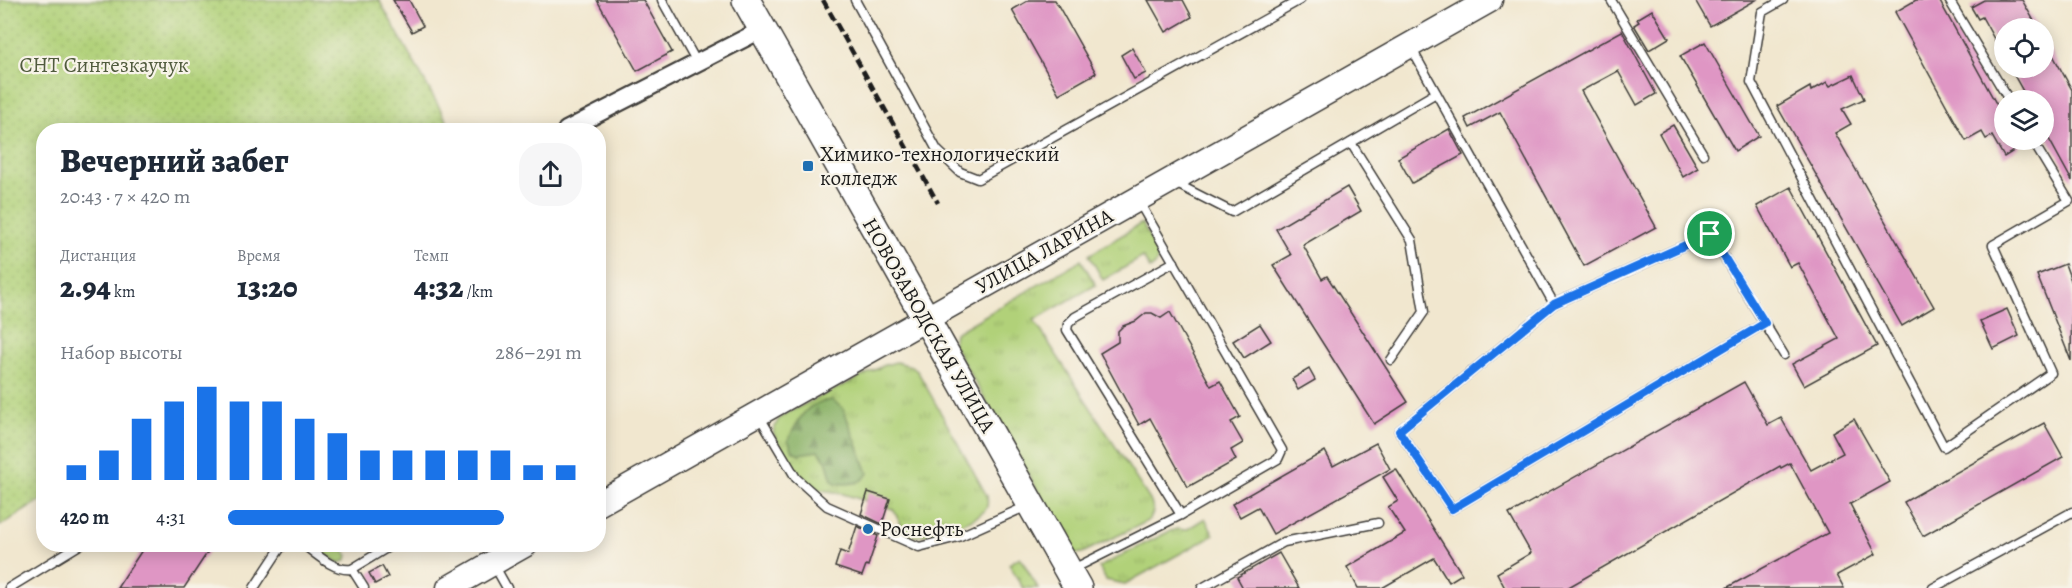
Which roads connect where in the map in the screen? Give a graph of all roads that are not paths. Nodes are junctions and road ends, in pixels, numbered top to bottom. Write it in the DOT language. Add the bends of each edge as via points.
graph roads {
  1 [pos="662,0"];
  2 [pos="746,0"];
  3 [pos="855,0"];
  4 [pos="1300,0"];
  5 [pos="1490,0"];
  6 [pos="1611,0"];
  7 [pos="1783,0"];
  8 [pos="1949,0"];
  9 [pos="762,29"];
  10 [pos="1410,45"];
  11 [pos="697,63"];
  12 [pos="2003,90"];
  13 [pos="1436,93"];
  14 [pos="580,123"];
  15 [pos="1351,143"];
  16 [pos="2038,150"];
  17 [pos="1703,154"];
  18 [pos="1170,180"];
  19 [pos="1137,199"];
  20 [pos="1174,262"];
  21 [pos="1554,304"];
  22 [pos="924,318"];
  23 [pos="1765,323"];
  24 [pos="1784,355"];
  25 [pos="1391,360"];
  26 [pos="758,414"];
  27 [pos="606,500"];
  28 [pos="1031,504"];
  29 [pos="2072,513"];
  30 [pos="1181,515"];
  31 [pos="1378,523"];
  32 [pos="68,552"];
  33 [pos="278,552"];
  34 [pos="315,552"];
  35 [pos="380,552"];
  36 [pos="512,552"];
  37 [pos="493,563"];
  38 [pos="352,569"];
  39 [pos="1073,580"];
  40 [pos="9,588"];
  41 [pos="255,588"];
  42 [pos="364,588"];
  43 [pos="449,588"];
  44 [pos="506,588"];
  45 [pos="1202,588"];
  46 [pos="1933,588"];
  1 -- 11 [label="lane"];
  2 -- 9 [label="main road, НОВОЗАВОДСКАЯ УЛИЦА"];
  3 -- 4 [label="lane" via="937,150 960,172 978,179"];
  5 -- 10 [label="street, УЛИЦА ЛАРИНА"];
  6 -- 17 [label="lane"];
  7 -- 16 [label="lane" via="1762,12 1751,82 1944,447 2051,373 1993,245 2069,201"];
  8 -- 12 [label="lane"];
  9 -- 11 [label="street"];
  9 -- 22 [label="main road, НОВОЗАВОДСКАЯ УЛИЦА"];
  10 -- 13 [label="lane"];
  10 -- 18 [label="street, УЛИЦА ЛАРИНА"];
  11 -- 14 [label="street"];
  13 -- 15 [label="lane"];
  13 -- 21 [label="lane"];
  15 -- 18 [label="lane" via="1232,212"];
  15 -- 25 [label="lane" via="1412,240 1424,312"];
  18 -- 19 [label="street, УЛИЦА ЛАРИНА"];
  19 -- 20 [label="lane"];
  19 -- 22 [label="street, УЛИЦА ЛАРИНА"];
  20 -- 30 [label="lane" via="1282,453 1278,459"];
  20 -- 30 [label="lane" via="1075,317 1067,330"];
  21 -- 23 [label="lane" via="1710,234"];
  21 -- 23 [label="lane" via="1399,431 1452,509"];
  22 -- 26 [label="street, УЛИЦА ЛАРИНА"];
  22 -- 28 [label="main road, НОВОЗАВОДСКАЯ УЛИЦА"];
  23 -- 24 [label="lane"];
  26 -- 27 [label="street, УЛИЦА ЛАРИНА"];
  26 -- 28 [label="lane" via="796,478 827,506 919,547 958,537"];
  28 -- 39 [label="main road, НОВОЗАВОДСКАЯ УЛИЦА"];
  29 -- 46 [label="lane"];
  30 -- 39 [label="lane"];
  31 -- 45 [label="lane" via="1284,542"];
  32 -- 40 [label="lane"];
  33 -- 41 [label="lane"];
  34 -- 38 [label="lane" via="337,567"];
  35 -- 38 [label="lane"];
  36 -- 37 [label="street"];
  37 -- 43 [label="street"];
  37 -- 44 [label="lane"];
  38 -- 42 [label="lane"];
}
